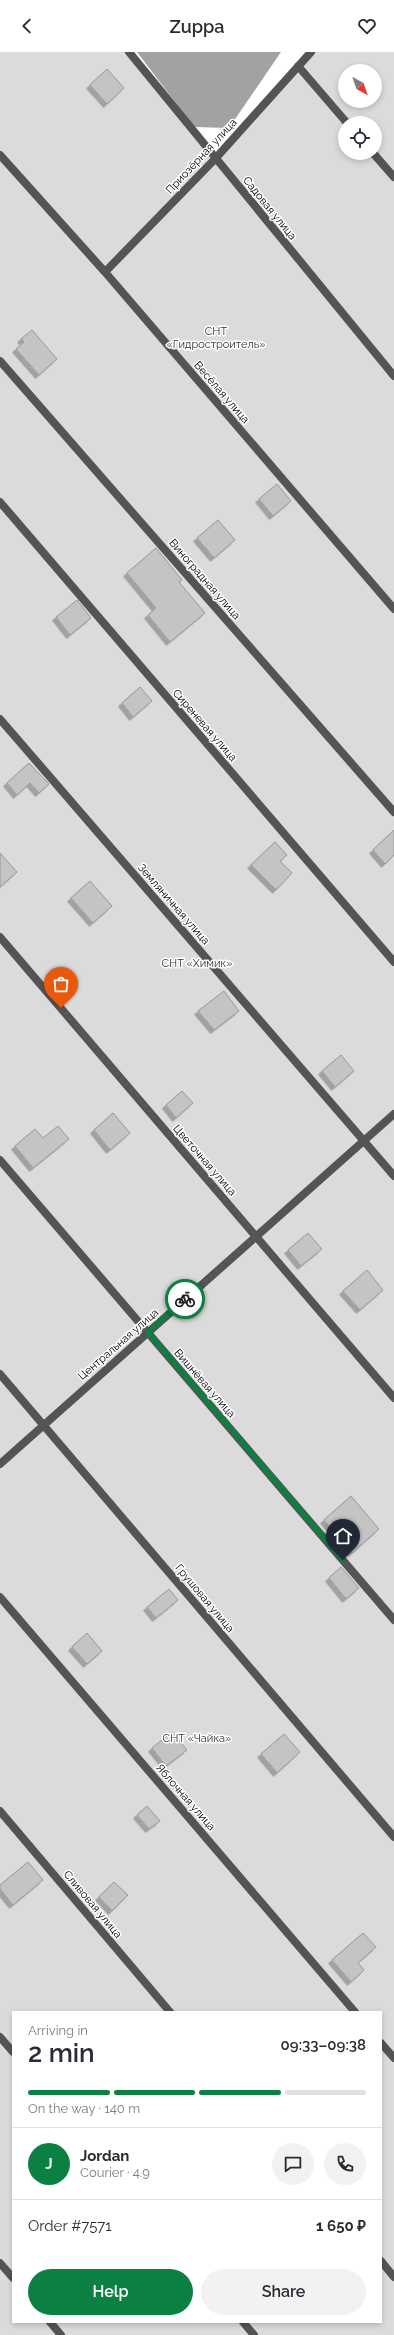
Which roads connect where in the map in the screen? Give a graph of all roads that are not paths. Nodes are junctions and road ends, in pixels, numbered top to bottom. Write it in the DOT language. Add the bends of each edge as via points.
graph roads {
  1 [pos="129,52"];
  2 [pos="311,52"];
  3 [pos="298,66"];
  4 [pos="341,116"];
  5 [pos="0,155"];
  6 [pos="215,158"];
  7 [pos="379,160"];
  8 [pos="394,177"];
  9 [pos="105,272"];
  10 [pos="0,361"];
  11 [pos="394,376"];
  12 [pos="0,502"];
  13 [pos="394,609"];
  14 [pos="0,719"];
  15 [pos="394,812"];
  16 [pos="0,937"];
  17 [pos="394,962"];
  18 [pos="394,1114"];
  19 [pos="364,1141"];
  20 [pos="0,1160"];
  21 [pos="394,1176"];
  22 [pos="256,1235"];
  23 [pos="148,1332"];
  24 [pos="0,1374"];
  25 [pos="394,1398"];
  26 [pos="43,1424"];
  27 [pos="0,1464"];
  28 [pos="0,1597"];
  29 [pos="394,1620"];
  30 [pos="0,1811"];
  31 [pos="394,1837"];
  32 [pos="169,2011"];
  33 [pos="354,2011"];
  34 [pos="0,2037"];
  35 [pos="382,2044"];
  36 [pos="12,2051"];
  37 [pos="394,2058"];
  38 [pos="382,2262"];
  39 [pos="0,2263"];
  40 [pos="12,2277"];
  41 [pos="394,2277"];
  42 [pos="51,2323"];
  43 [pos="244,2323"];
  44 [pos="61,2335"];
  45 [pos="254,2335"];
  1 -- 6 [label="street, Садовая улица"];
  2 -- 3 [label="street, Приозёрная улица"];
  3 -- 4 [label="street"];
  3 -- 6 [label="street, Приозёрная улица"];
  5 -- 9 [label="street, Весёлая улица"];
  6 -- 9 [label="street, Приозёрная улица"];
  6 -- 11 [label="street, Садовая улица"];
  7 -- 8 [label="street"];
  9 -- 13 [label="street, Весёлая улица"];
  10 -- 15 [label="street, Виноградная улица"];
  12 -- 17 [label="street, Сиреневая улица"];
  14 -- 19 [label="street, Земляничная улица"];
  16 -- 22 [label="street, Цветочная улица"];
  18 -- 19 [label="street, Центральная улица"];
  19 -- 21 [label="street, Земляничная улица"];
  19 -- 22 [label="street, Центральная улица"];
  20 -- 23 [label="street, Вишнёвая улица"];
  22 -- 23 [label="street, Центральная улица"];
  22 -- 25 [label="street, Цветочная улица"];
  23 -- 26 [label="street, Центральная улица"];
  23 -- 29 [label="street, Вишнёвая улица"];
  24 -- 26 [label="street, Грушовая улица"];
  26 -- 27 [label="street, Центральная улица"];
  26 -- 31 [label="street, Грушовая улица"];
  28 -- 33 [label="street, Яблочная улица"];
  30 -- 32 [label="street, Сливовая улица"];
  34 -- 36 [label="street"];
  35 -- 37 [label="street"];
  38 -- 41 [label="street"];
  39 -- 40 [label="street"];
  42 -- 44 [label="street"];
  43 -- 45 [label="street"];
}
